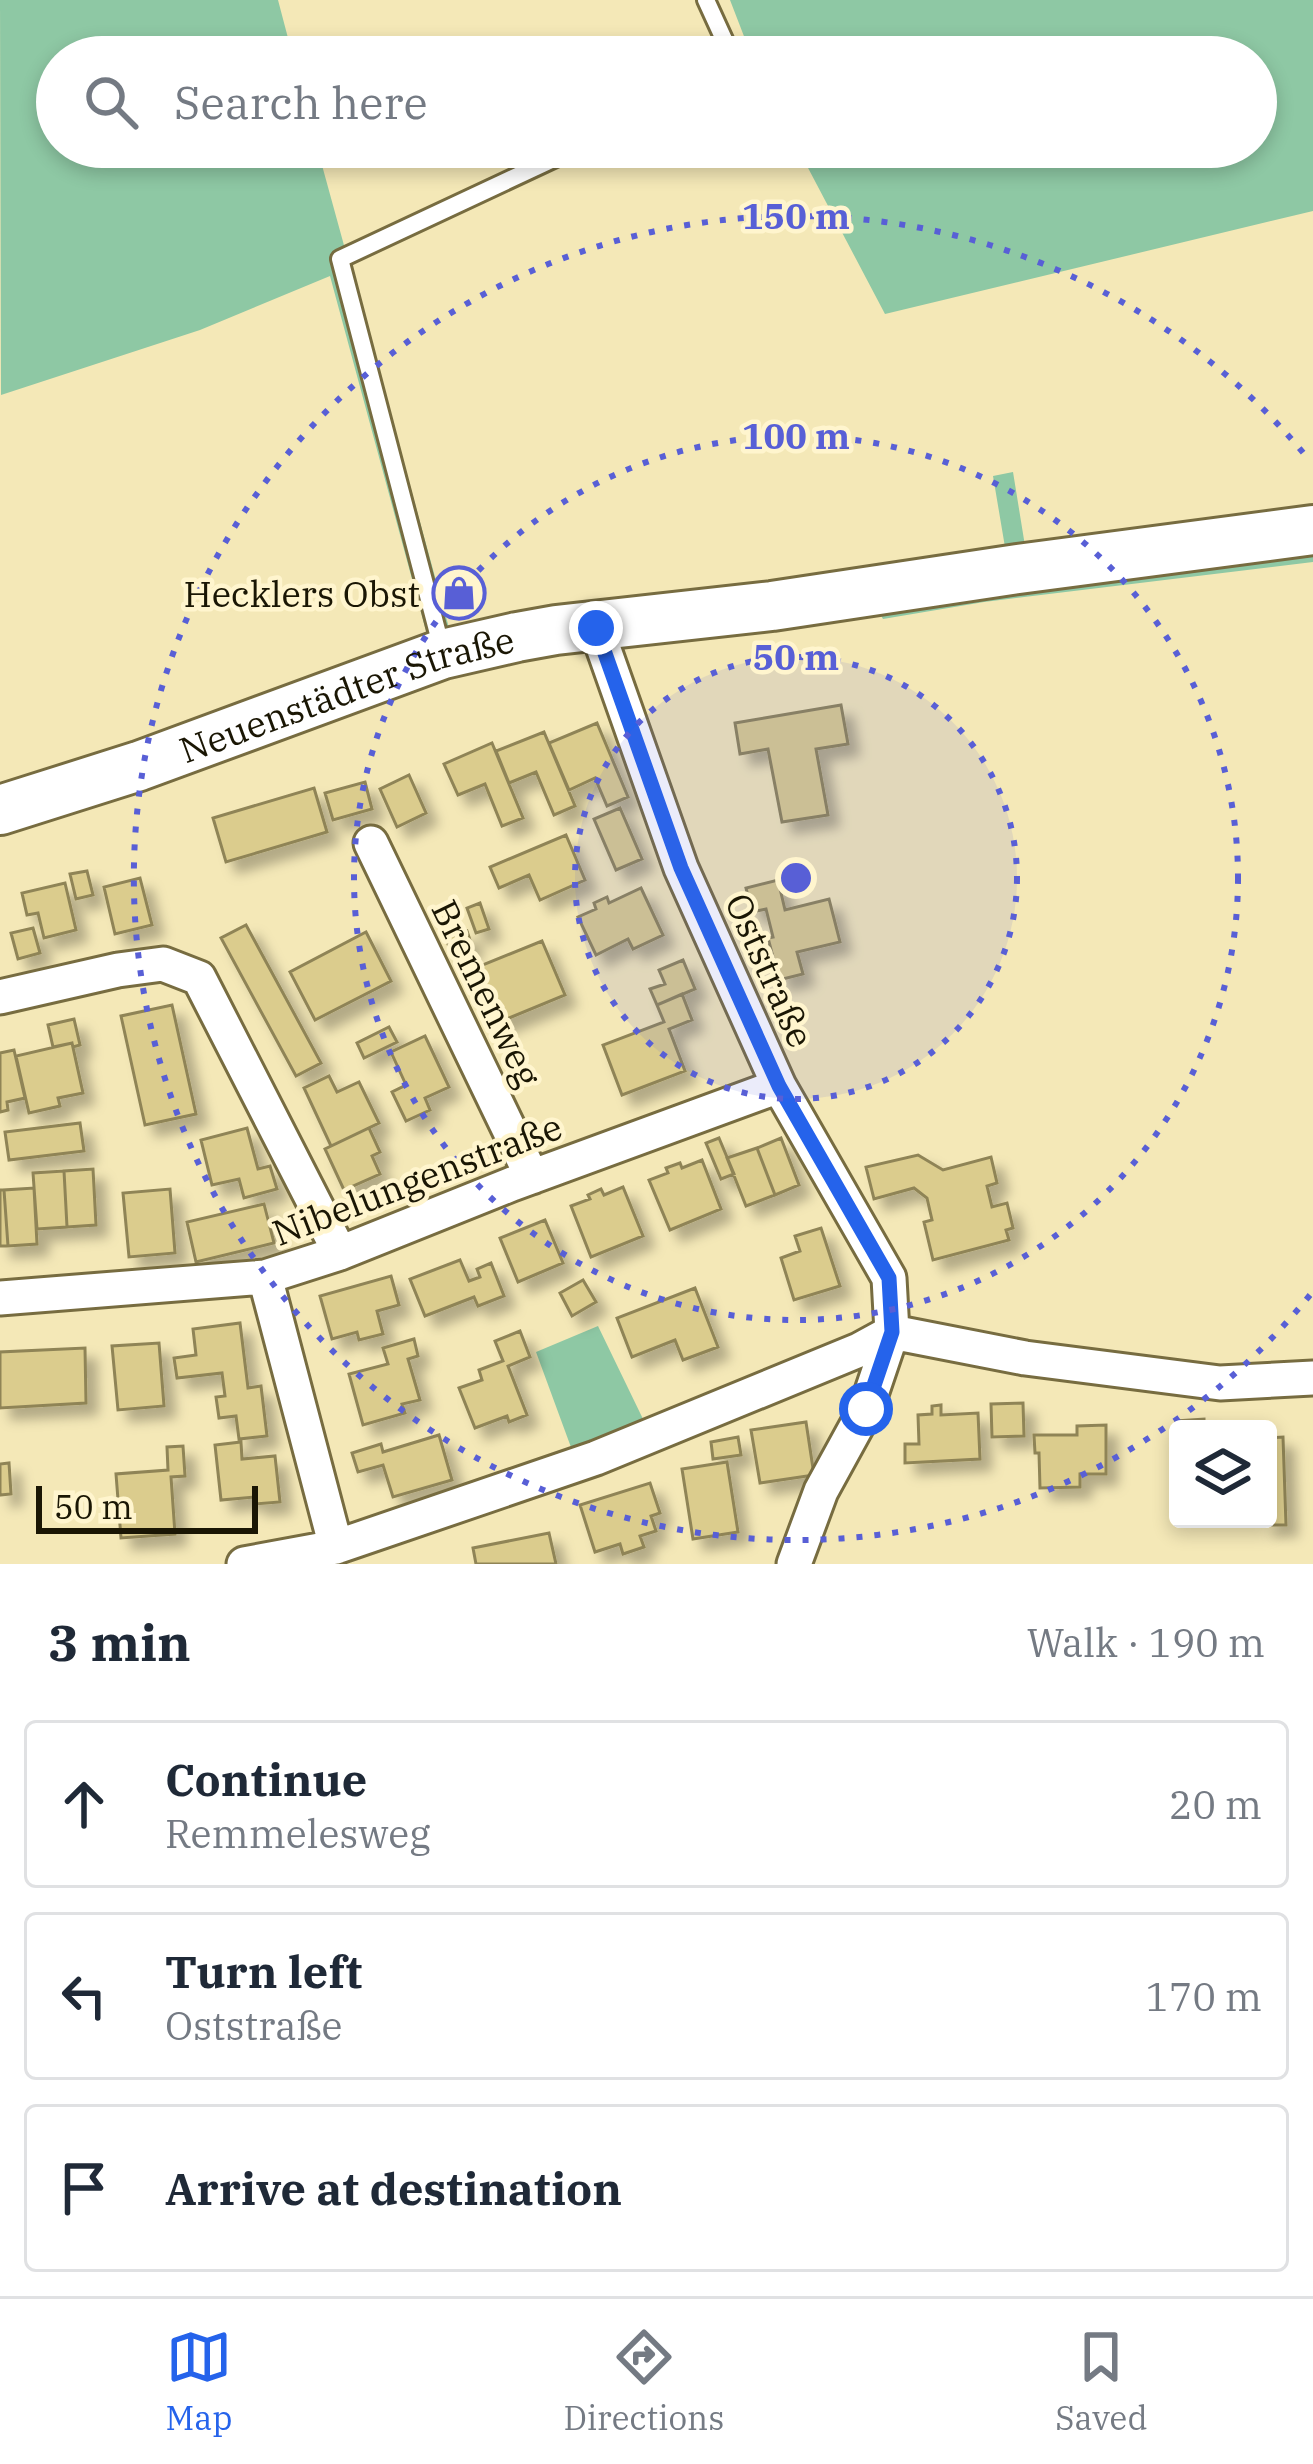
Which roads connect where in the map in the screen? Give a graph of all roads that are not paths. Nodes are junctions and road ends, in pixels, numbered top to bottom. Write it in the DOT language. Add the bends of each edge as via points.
graph roads {
  1 [pos="706,0"];
  2 [pos="722,36"];
  3 [pos="534,168"];
  4 [pos="1313,530"];
  5 [pos="596,628"];
  6 [pos="443,654"];
  7 [pos="0,810"];
  8 [pos="371,843"];
  9 [pos="0,997"];
  10 [pos="779,1086"];
  11 [pos="532,1177"];
  12 [pos="340,1253"];
  13 [pos="265,1277"];
  14 [pos="0,1298"];
  15 [pos="892,1332"];
  16 [pos="1313,1378"];
  17 [pos="336,1547"];
  18 [pos="244,1564"];
  19 [pos="794,1564"];
  1 -- 2 [label="lane"];
  3 -- 6 [label="lane" via="340,259"];
  4 -- 5 [label="main road, Neuenstädter Straße"];
  5 -- 6 [label="main road, Neuenstädter Straße"];
  5 -- 10 [label="street, Oststraße" via="681,868"];
  6 -- 7 [label="main road, Neuenstädter Straße"];
  8 -- 11 [label="street, Bremenweg"];
  9 -- 12 [label="street" via="163,964 199,978"];
  10 -- 11 [label="street, Nibelungenstraße"];
  10 -- 15 [label="street, Oststraße" via="889,1278"];
  11 -- 12 [label="street, Nibelungenstraße"];
  12 -- 13 [label="street, Nibelungenstraße"];
  13 -- 14 [label="street, Nibelungenstraße"];
  13 -- 17 [label="street"];
  15 -- 16 [label="street" via="1220,1383"];
  15 -- 17 [label="street" via="596,1458"];
  15 -- 19 [label="street" via="866,1409 821,1491"];
  17 -- 18 [label="street"];
}
